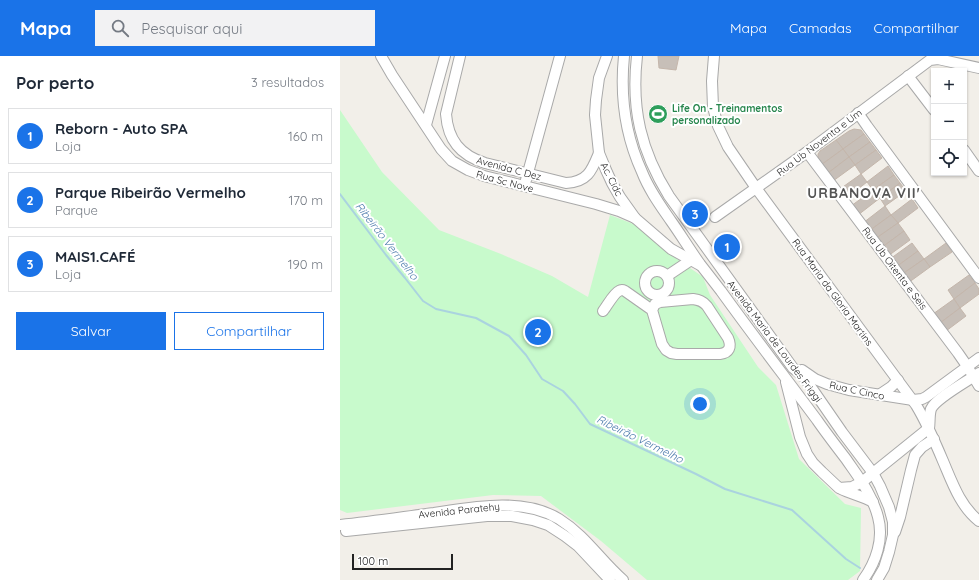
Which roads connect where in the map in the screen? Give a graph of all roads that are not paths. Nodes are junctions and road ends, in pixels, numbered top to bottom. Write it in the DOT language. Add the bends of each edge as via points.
graph roads {
  1 [pos="381,56"];
  2 [pos="445,56"];
  3 [pos="460,56"];
  4 [pos="560,56"];
  5 [pos="607,56"];
  6 [pos="624,56"];
  7 [pos="637,56"];
  8 [pos="714,56"];
  9 [pos="979,68"];
  10 [pos="908,76"];
  11 [pos="931,106"];
  12 [pos="858,113"];
  13 [pos="426,125"];
  14 [pos="458,147"];
  15 [pos="807,152"];
  16 [pos="599,153"];
  17 [pos="967,154"];
  18 [pos="446,155"];
  19 [pos="979,171"];
  20 [pos="529,174"];
  21 [pos="524,186"];
  22 [pos="756,188"];
  23 [pos="715,217"];
  24 [pos="635,218"];
  25 [pos="691,260"];
  26 [pos="701,265"];
  27 [pos="667,276"];
  28 [pos="979,278"];
  29 [pos="657,297"];
  30 [pos="638,300"];
  31 [pos="652,310"];
  32 [pos="604,311"];
  33 [pos="979,358"];
  34 [pos="968,366"];
  35 [pos="793,368"];
  36 [pos="976,375"];
  37 [pos="804,377"];
  38 [pos="785,378"];
  39 [pos="815,379"];
  40 [pos="898,380"];
  41 [pos="979,386"];
  42 [pos="797,393"];
  43 [pos="879,395"];
  44 [pos="913,400"];
  45 [pos="929,428"];
  46 [pos="934,439"];
  47 [pos="873,473"];
  48 [pos="862,482"];
  49 [pos="839,488"];
  50 [pos="873,502"];
  51 [pos="979,521"];
  52 [pos="342,526"];
  53 [pos="893,536"];
  54 [pos="610,580"];
  55 [pos="623,580"];
  56 [pos="863,580"];
  57 [pos="877,580"];
  1 -- 13 [label="street, Rua Sc Nove"];
  2 -- 13 [label="street"];
  3 -- 14 [label="street, Avenida C Dez" via="446,114 449,134"];
  4 -- 20 [label="street"];
  5 -- 16 [label="street, Ac. Cidc" via="599,78 596,100"];
  6 -- 26 [label="street, Avenida Maria de Lourdes Friggi" via="622,94 629,135 637,161 655,197"];
  7 -- 35 [label="street, Avenida Maria de Lourdes Friggi" via="637,112 647,154 656,174 669,196"];
  8 -- 22 [label="street, Rua Maria da Gloria Martins" via="712,81 715,116 728,147"];
  9 -- 10 [label="street, Rua Ub Noventa e Um" via="938,58 930,60"];
  10 -- 11 [label="street"];
  10 -- 12 [label="street, Rua Ub Noventa e Um"];
  12 -- 15 [label="street, Rua Ub Noventa e Um"];
  12 -- 28 [label="street"];
  13 -- 18 [label="street, Rua Sc Nove"];
  14 -- 18 [label="street"];
  14 -- 20 [label="street, Avenida C Dez" via="479,161"];
  15 -- 22 [label="street, Rua Ub Noventa e Um"];
  15 -- 34 [label="street, Rua Ub Oitenta e Seis"];
  16 -- 20 [label="street, Avenida C Dez" via="591,171 577,181 562,182"];
  16 -- 24 [label="street, Ac. Cidc" via="612,183"];
  17 -- 19 [label="street"];
  18 -- 21 [label="street, Rua Sc Nove" via="475,173"];
  20 -- 21 [label="street"];
  21 -- 24 [label="street, Rua Sc Nove" via="619,210"];
  22 -- 23 [label="street, Rua Ub Noventa e Um"];
  22 -- 40 [label="street, Rua Maria da Gloria Martins"];
  24 -- 25 [label="street, Ac. Cidc" via="671,249"];
  25 -- 26 [label="street, Ac. Cidc"];
  25 -- 27 [label="street"];
  26 -- 38 [label="street, Avenida Maria de Lourdes Friggi"];
  27 -- 29 [label="street" via="669,286"];
  27 -- 29 [label="street" via="659,271 652,271 647,276 646,289"];
  29 -- 30 [label="street"];
  29 -- 31 [label="street"];
  29 -- 31 [label="street" via="703,302 728,338 728,351 724,354 671,353 662,344"];
  30 -- 31 [label="street"];
  30 -- 32 [label="street" via="625,291 618,291"];
  33 -- 34 [label="street"];
  34 -- 36 [label="street, Rua Ub Oitenta e Seis"];
  34 -- 44 [label="street" via="926,397"];
  35 -- 37 [label="street, Avenida Maria de Lourdes Friggi"];
  35 -- 39 [label="street"];
  36 -- 41 [label="street, Rua Ub Oitenta e Seis"];
  36 -- 45 [label="street" via="932,407"];
  37 -- 39 [label="street, Rua C Cinco" via="809,382"];
  37 -- 42 [label="street" via="802,388"];
  37 -- 47 [label="street, Avenida Maria de Lourdes Friggi"];
  38 -- 42 [label="street, Avenida Maria de Lourdes Friggi"];
  38 -- 49 [label="street" via="807,454"];
  39 -- 43 [label="street, Rua C Cinco" via="836,387"];
  40 -- 43 [label="street"];
  40 -- 44 [label="street, Rua Maria da Gloria Martins"];
  42 -- 48 [label="street, Avenida Maria de Lourdes Friggi"];
  43 -- 44 [label="street, Rua C Cinco"];
  44 -- 45 [label="street, Rua Maria da Gloria Martins"];
  45 -- 46 [label="street, Rua Maria da Gloria Martins"];
  45 -- 47 [label="street"];
  46 -- 51 [label="street, Rua Maria da Gloria Martins" via="957,492"];
  46 -- 53 [label="street" via="915,455"];
  47 -- 48 [label="street"];
  47 -- 53 [label="street, Avenida Maria de Lourdes Friggi" via="889,507"];
  48 -- 49 [label="street" via="852,487"];
  48 -- 50 [label="street, Avenida Maria de Lourdes Friggi"];
  49 -- 50 [label="street"];
  50 -- 56 [label="street, Avenida Maria de Lourdes Friggi" via="880,535 876,555"];
  52 -- 54 [label="street, Avenida Paratehy" via="487,516 512,516 533,520 548,526 578,546"];
  52 -- 55 [label="street, Avenida Paratehy" via="466,508 508,505 528,508 558,518 582,536"];
  53 -- 57 [label="street" via="884,568"];
}
